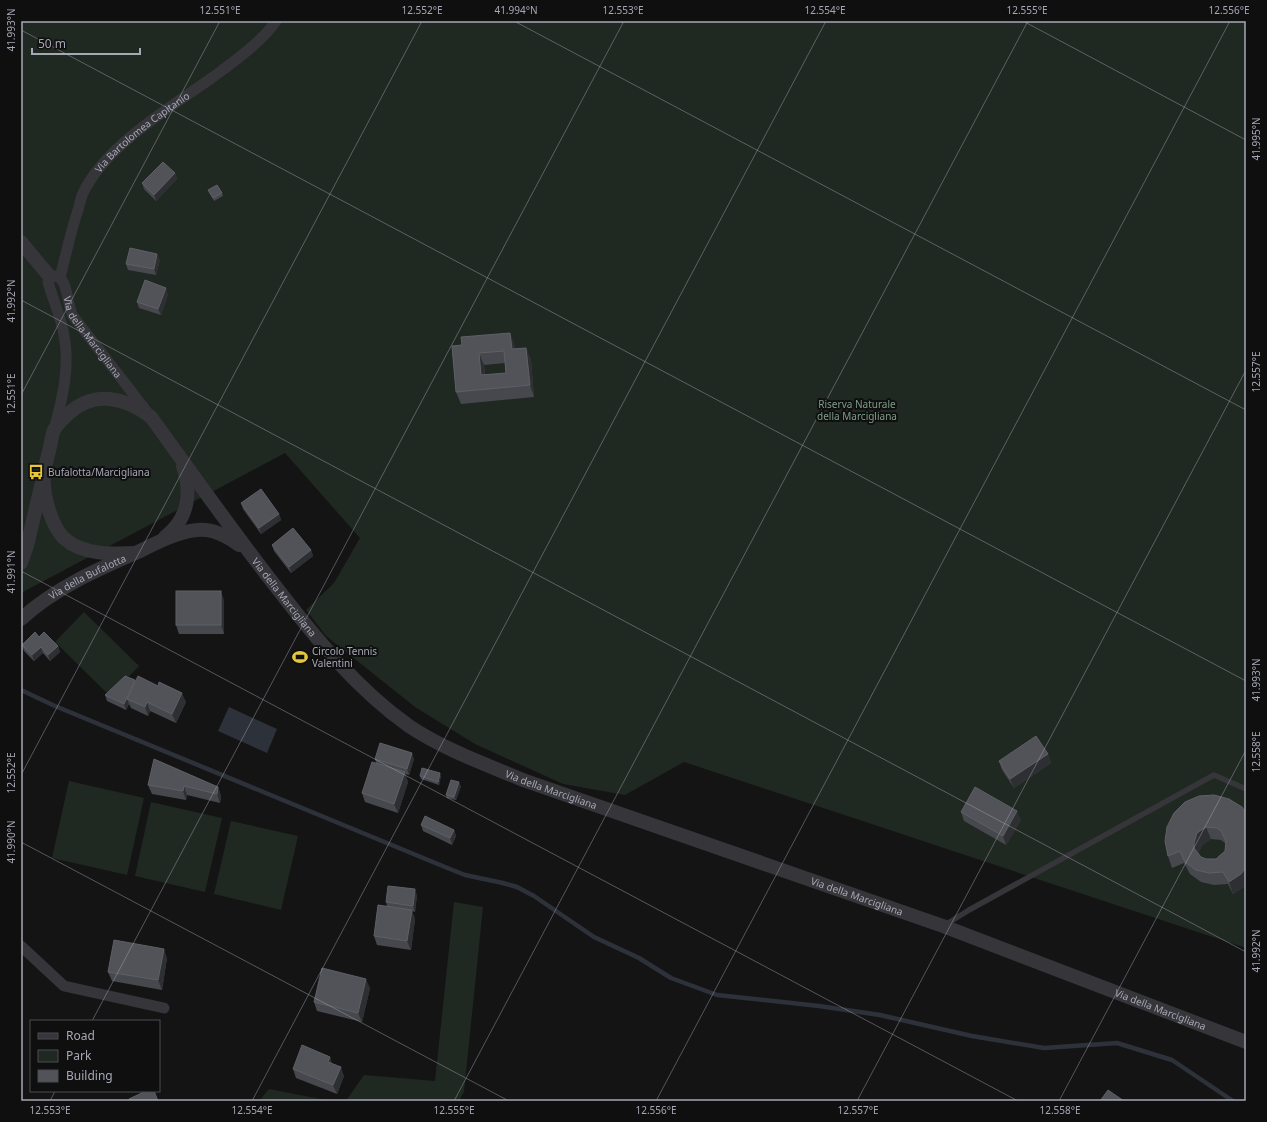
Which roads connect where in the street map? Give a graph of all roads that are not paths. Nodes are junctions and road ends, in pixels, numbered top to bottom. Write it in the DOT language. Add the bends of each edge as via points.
graph roads {
  1 [pos="276,21"];
  2 [pos="21,242"];
  3 [pos="55,277"];
  4 [pos="151,417"];
  5 [pos="54,429"];
  6 [pos="179,456"];
  7 [pos="44,476"];
  8 [pos="158,542"];
  9 [pos="135,553"];
  10 [pos="251,556"];
  11 [pos="21,563"];
  12 [pos="21,619"];
  13 [pos="1246,789"];
  14 [pos="943,926"];
  15 [pos="21,946"];
  16 [pos="164,1008"];
  17 [pos="1246,1042"];
  1 -- 3 [label="street, Via Bartolomea Capitanio" via="257,42 228,66 110,155 94,174 83,194 67,248"];
  2 -- 3 [label="street, Via della Marcigliana"];
  3 -- 4 [label="street, Via della Marcigliana" via="64,283 73,316"];
  3 -- 5 [label="street, Via della Marcigliana" via="48,282 64,335 66,361 63,395"];
  4 -- 5 [label="street" via="128,402 108,398 97,399 75,408"];
  4 -- 6 [label="street, Via della Marcigliana"];
  5 -- 7 [label="street"];
  6 -- 8 [label="street" via="187,482 188,501 178,524"];
  6 -- 10 [label="street, Via della Marcigliana"];
  7 -- 9 [label="street" via="50,514 65,539 100,553"];
  7 -- 11 [label="street"];
  8 -- 9 [label="street, Via della Bufalotta"];
  8 -- 10 [label="street" via="185,532 212,531 225,535"];
  9 -- 12 [label="street, Via della Bufalotta" via="65,588"];
  10 -- 14 [label="street, Via della Marcigliana" via="348,675 390,712 430,738 523,780"];
  13 -- 14 [label="lane" via="1214,775"];
  14 -- 17 [label="street, Via della Marcigliana"];
  15 -- 16 [label="street" via="64,986"];
}
